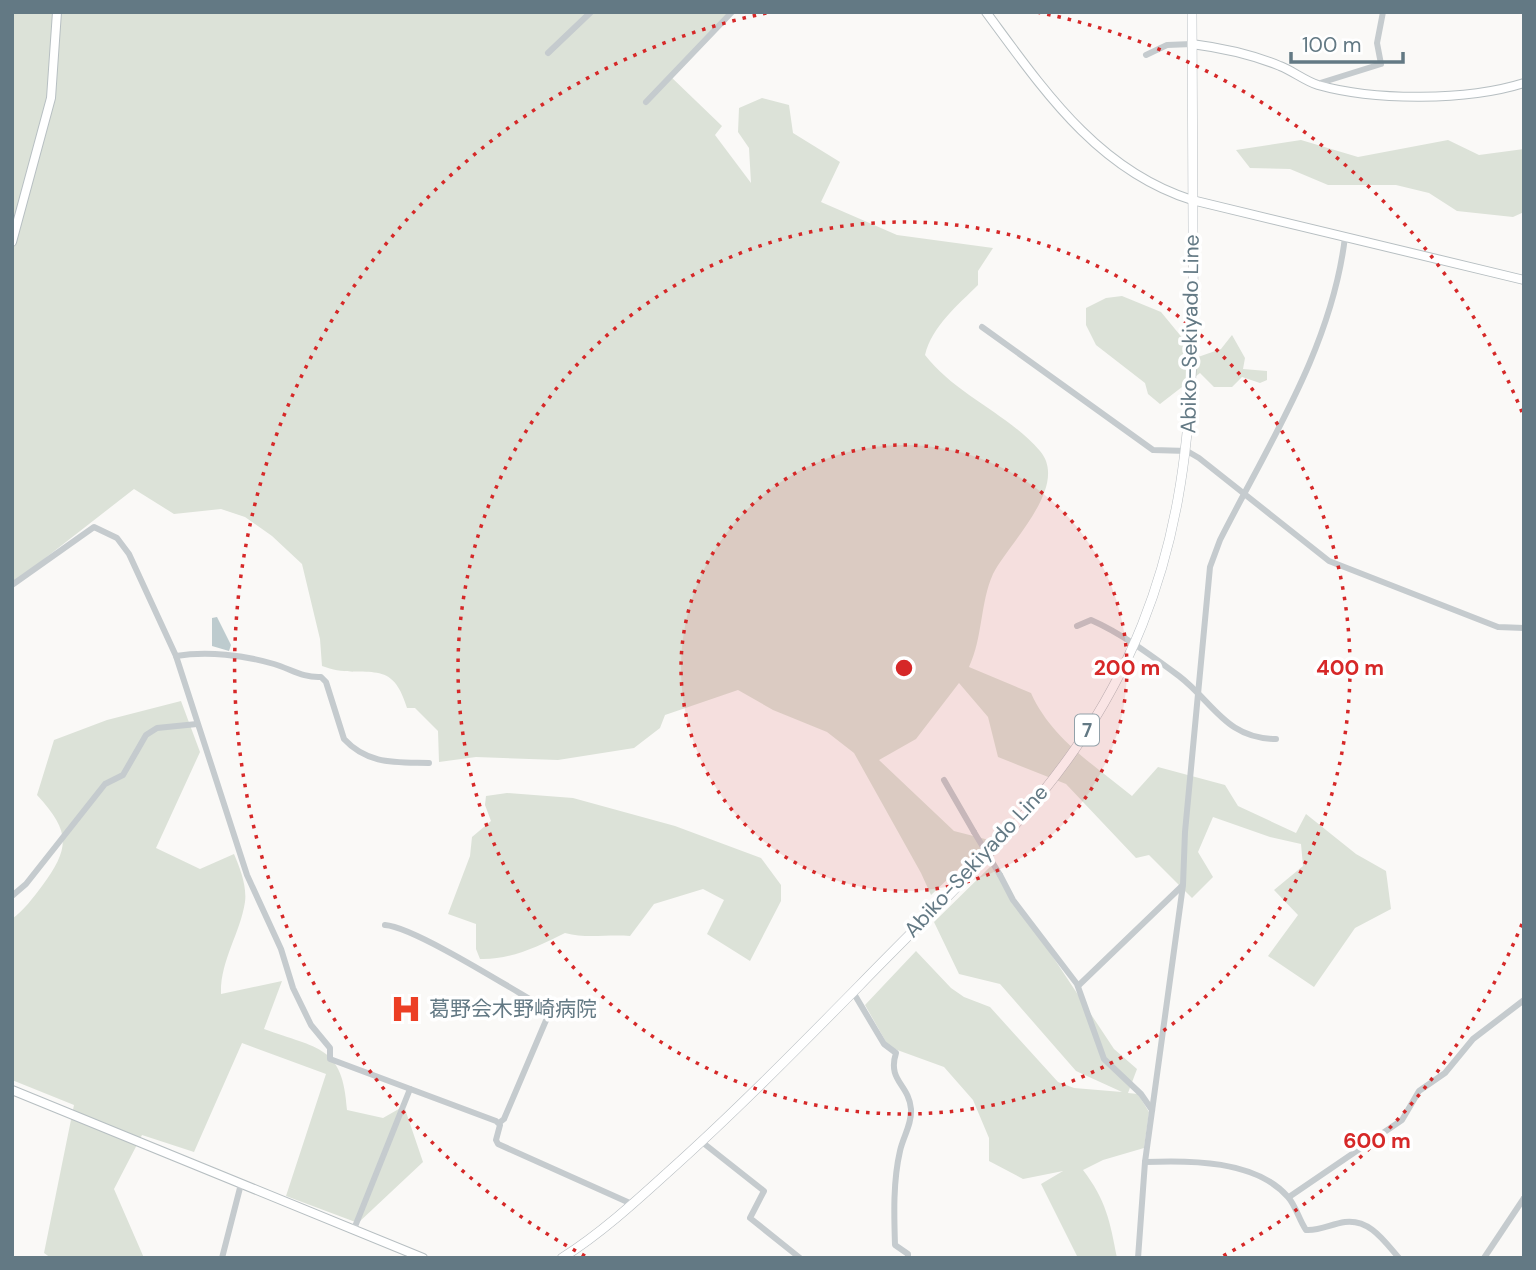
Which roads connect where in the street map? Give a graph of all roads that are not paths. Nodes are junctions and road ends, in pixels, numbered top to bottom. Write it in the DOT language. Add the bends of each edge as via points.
graph roads {
  1 [pos="57,12"];
  2 [pos="591,12"];
  3 [pos="732,12"];
  4 [pos="986,12"];
  5 [pos="1192,12"];
  6 [pos="1383,12"];
  7 [pos="1192,44"];
  8 [pos="548,53"];
  9 [pos="1146,55"];
  10 [pos="1524,83"];
  11 [pos="1317,84"];
  12 [pos="646,102"];
  13 [pos="1192,200"];
  14 [pos="1345,237"];
  15 [pos="12,242"];
  16 [pos="1524,280"];
  17 [pos="982,327"];
  18 [pos="1187,450"];
  19 [pos="1244,493"];
  20 [pos="12,585"];
  21 [pos="1077,626"];
  22 [pos="1524,628"];
  23 [pos="1132,646"];
  24 [pos="176,656"];
  25 [pos="1199,698"];
  26 [pos="197,724"];
  27 [pos="1276,739"];
  28 [pos="429,763"];
  29 [pos="944,780"];
  30 [pos="1184,885"];
  31 [pos="12,896"];
  32 [pos="385,925"];
  33 [pos="1078,986"];
  34 [pos="853,992"];
  35 [pos="1523,1003"];
  36 [pos="410,1089"];
  37 [pos="12,1090"];
  38 [pos="1152,1111"];
  39 [pos="499,1123"];
  40 [pos="702,1142"];
  41 [pos="1145,1162"];
  42 [pos="241,1184"];
  43 [pos="1289,1197"];
  44 [pos="1524,1198"];
  45 [pos="632,1204"];
  46 [pos="354,1229"];
  47 [pos="222,1258"];
  48 [pos="423,1258"];
  49 [pos="562,1258"];
  50 [pos="800,1258"];
  51 [pos="908,1258"];
  52 [pos="1138,1258"];
  53 [pos="1399,1258"];
  54 [pos="1484,1258"];
  1 -- 15 [label="street" via="51,99"];
  2 -- 8 [label="street"];
  3 -- 12 [label="street"];
  4 -- 13 [label="street" via="1027,68 1105,153 1144,181"];
  5 -- 7 [label="main road, Abiko-Sekiyado Line / 7"];
  6 -- 11 [label="street" via="1377,43 1381,64"];
  7 -- 9 [label="street" via="1167,45"];
  7 -- 11 [label="street" via="1238,51"];
  7 -- 13 [label="main road, Abiko-Sekiyado Line / 7"];
  10 -- 11 [label="street" via="1428,97"];
  13 -- 14 [label="street"];
  13 -- 18 [label="main road, Abiko-Sekiyado Line / 7" via="1193,337"];
  14 -- 16 [label="street"];
  14 -- 19 [label="street" via="1318,347"];
  17 -- 18 [label="street" via="1153,450"];
  18 -- 19 [label="street"];
  18 -- 23 [label="main road, Abiko-Sekiyado Line / 7" via="1167,553"];
  19 -- 22 [label="street" via="1329,561 1498,627"];
  19 -- 25 [label="street" via="1210,567"];
  20 -- 24 [label="street" via="94,527 117,538 129,554"];
  21 -- 23 [label="street" via="1091,620"];
  23 -- 25 [label="street" via="1181,677"];
  23 -- 34 [label="main road, Abiko-Sekiyado Line / 7" via="1076,748 1036,800"];
  24 -- 26 [label="street"];
  24 -- 28 [label="street" via="251,659 321,677 344,739 351,746 375,761"];
  25 -- 27 [label="street" via="1230,728"];
  25 -- 30 [label="street"];
  26 -- 31 [label="street" via="157,728 146,735 123,775 105,784"];
  26 -- 36 [label="street" via="247,875 310,1025 330,1048 330,1059"];
  29 -- 33 [label="street, bridge" via="1013,900"];
  30 -- 33 [label="street"];
  30 -- 38 [label="street"];
  32 -- 39 [label="street" via="419,938 550,1011"];
  33 -- 38 [label="street" via="1104,1059"];
  34 -- 40 [label="main road, Abiko-Sekiyado Line / 7"];
  34 -- 51 [label="street" via="884,1044 896,1053 893,1072 911,1107 900,1149 894,1210 895,1245"];
  35 -- 43 [label="street" via="1473,1039 1445,1073 1419,1091 1402,1120"];
  36 -- 39 [label="street"];
  36 -- 46 [label="street"];
  37 -- 42 [label="street"];
  38 -- 41 [label="street"];
  39 -- 45 [label="street" via="498,1144"];
  40 -- 45 [label="main road, Abiko-Sekiyado Line / 7"];
  40 -- 50 [label="street" via="764,1191 750,1218"];
  41 -- 43 [label="street" via="1213,1163 1265,1180"];
  41 -- 52 [label="street"];
  42 -- 46 [label="street"];
  42 -- 47 [label="street"];
  43 -- 53 [label="street" via="1306,1230 1346,1222 1363,1224 1375,1230"];
  44 -- 54 [label="street"];
  45 -- 49 [label="main road, Abiko-Sekiyado Line / 7"];
  46 -- 48 [label="street"];
}
